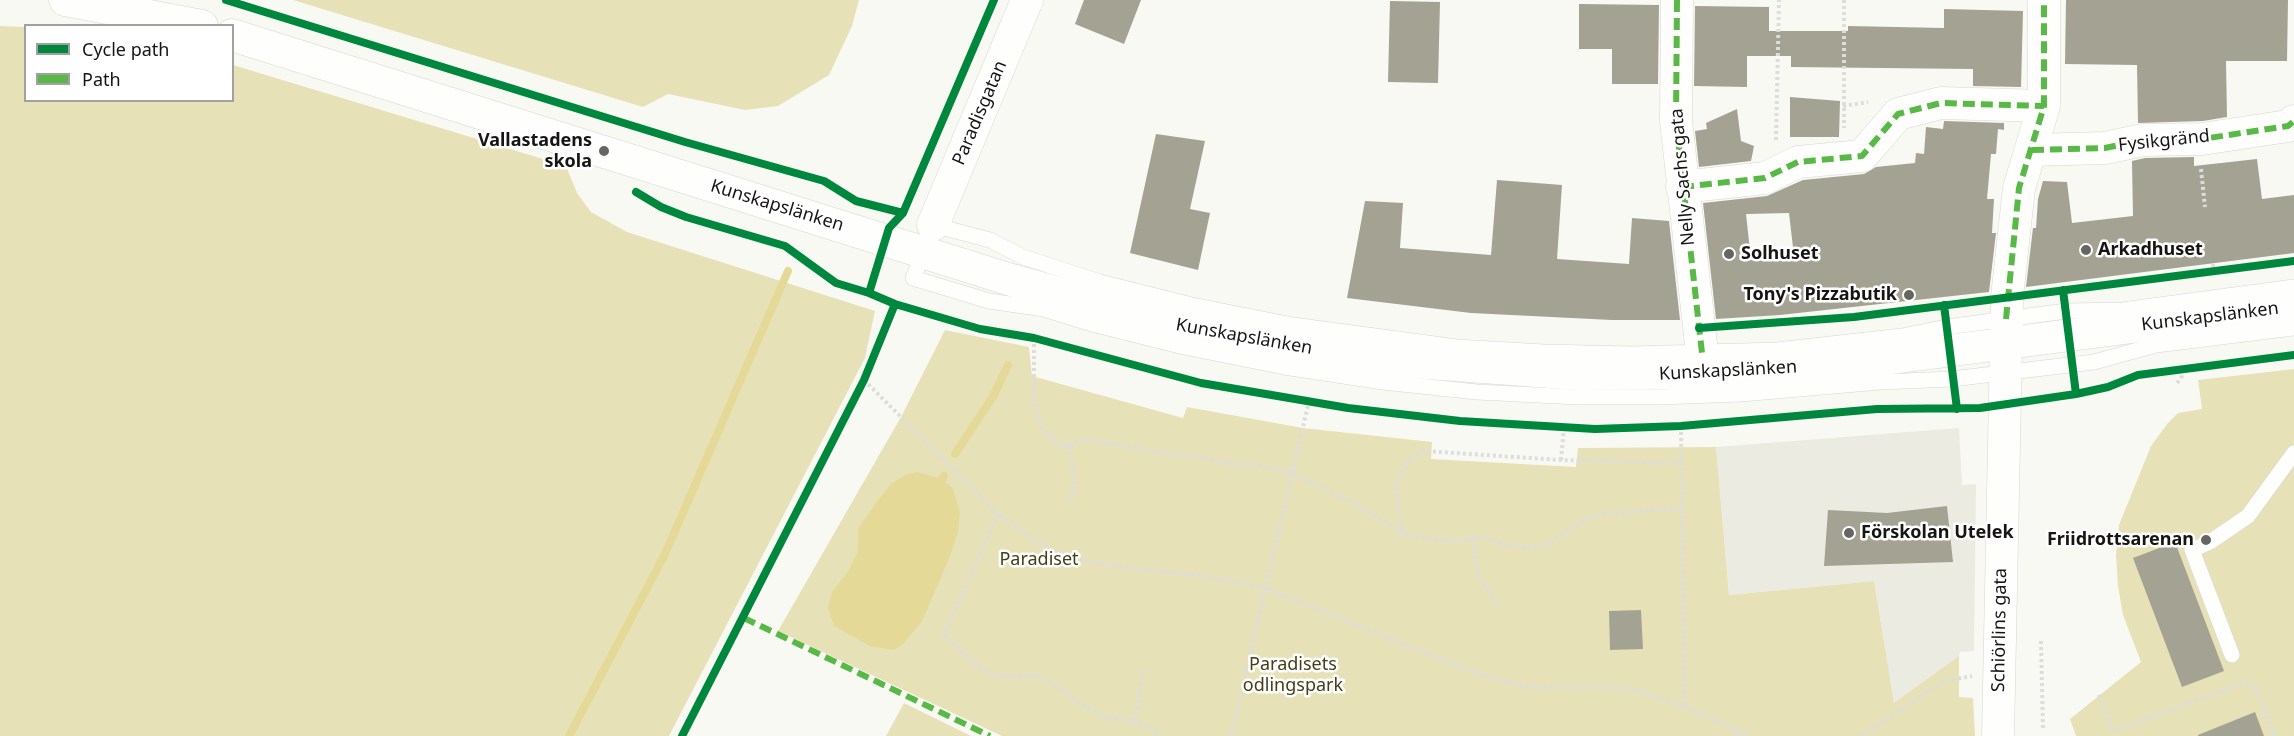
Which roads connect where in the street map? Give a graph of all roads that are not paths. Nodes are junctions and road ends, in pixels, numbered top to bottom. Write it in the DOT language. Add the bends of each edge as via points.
graph roads {
  1 [pos="65,0"];
  2 [pos="1027,0"];
  3 [pos="1677,0"];
  4 [pos="2044,0"];
  5 [pos="191,24"];
  6 [pos="234,36"];
  7 [pos="2044,106"];
  8 [pos="2294,121"];
  9 [pos="2032,150"];
  10 [pos="1682,187"];
  11 [pos="929,238"];
  12 [pos="2294,287"];
  13 [pos="2294,306"];
  14 [pos="2294,328"];
  15 [pos="2006,345"];
  16 [pos="1702,353"];
  17 [pos="2294,453"];
  18 [pos="2232,655"];
  19 [pos="1998,732"];
  1 -- 5 [label="street"];
  2 -- 11 [label="street, Paradisgatan"];
  3 -- 10 [label="street, Nelly Sachs gata" via="1676,121"];
  4 -- 7 [label="street, Schiörlins gata"];
  6 -- 11 [label="street, Kunskapslänken"];
  7 -- 9 [label="street, Schiörlins gata"];
  7 -- 10 [label="street" via="1941,103 1898,114 1862,156 1798,162 1765,178"];
  8 -- 9 [label="street, Fysikgränd" via="2288,126 2197,138 2143,140 2105,148"];
  9 -- 15 [label="street, Schiörlins gata" via="2019,188"];
  10 -- 16 [label="street, Nelly Sachs gata"];
  11 -- 15 [label="street, Kunskapslänken" via="1019,282 1186,327 1343,354 1479,368 1579,375 1738,373"];
  11 -- 16 [label="lane" via="990,240 1023,256 1100,282 1293,325 1457,347"];
  12 -- 15 [label="lane" via="2122,310 2066,311"];
  13 -- 15 [label="street, Kunskapslänken"];
  14 -- 15 [label="lane" via="2157,345 2094,362"];
  15 -- 16 [label="lane" via="1859,342"];
  15 -- 19 [label="street, Schiörlins gata"];
  17 -- 18 [label="lane" via="2248,516 2192,550"];
}
